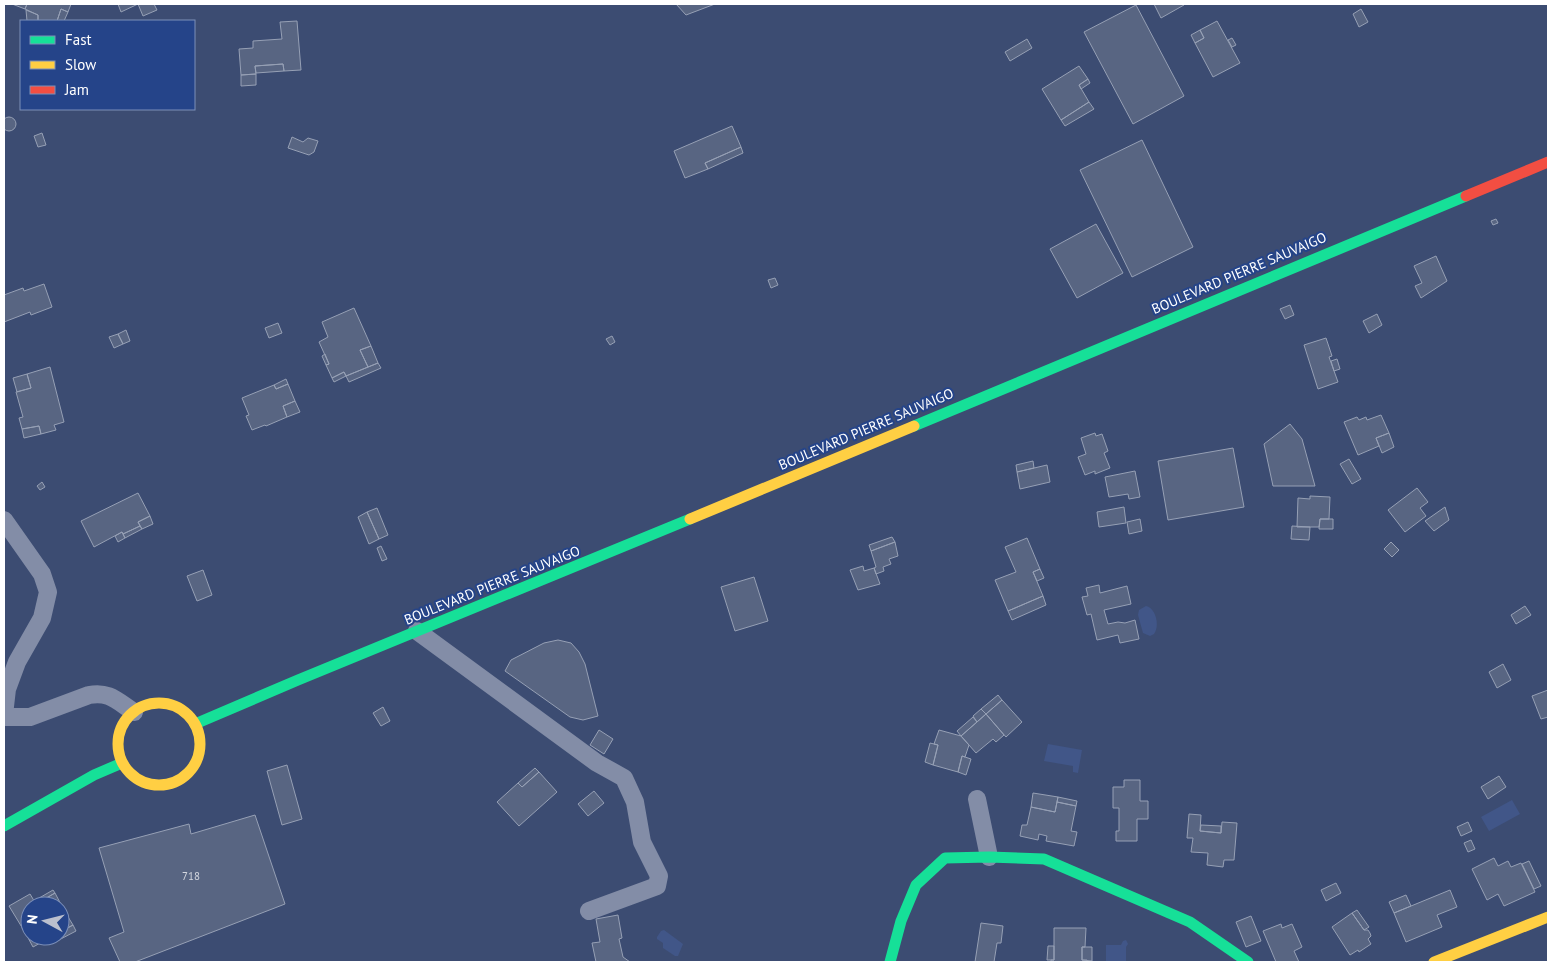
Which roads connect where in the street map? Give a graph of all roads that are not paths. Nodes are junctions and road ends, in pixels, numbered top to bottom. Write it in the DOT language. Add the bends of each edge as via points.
graph roads {
  1 [pos="1548,162"];
  2 [pos="4,520"];
  3 [pos="418,631"];
  4 [pos="134,712"];
  5 [pos="4,716"];
  6 [pos="195,724"];
  7 [pos="122,763"];
  8 [pos="978,799"];
  9 [pos="4,826"];
  10 [pos="989,857"];
  11 [pos="589,911"];
  12 [pos="1548,917"];
  13 [pos="890,962"];
  14 [pos="1248,962"];
  15 [pos="1434,962"];
  1 -- 3 [label="main road, BOULEVARD PIERRE SAUVAIGO"];
  2 -- 5 [label="street" via="42,574 48,592 42,618 17,662 7,689"];
  3 -- 6 [label="main road, BOULEVARD PIERRE SAUVAIGO"];
  3 -- 11 [label="street" via="597,763 624,778 635,802 642,842 659,876 657,886"];
  4 -- 5 [label="street" via="108,694 98,693 30,718"];
  4 -- 6 [label="main road" via="146,705 160,703 186,713"];
  4 -- 7 [label="main road" via="124,722 119,735 118,750"];
  6 -- 7 [label="main road" via="200,750 192,768 178,781 153,785 140,781"];
  7 -- 9 [label="main road" via="94,775"];
  8 -- 10 [label="street"];
  10 -- 13 [label="main road" via="945,858 916,884 901,921"];
  10 -- 14 [label="main road" via="1044,859 1190,922"];
  12 -- 15 [label="main road"];
}
